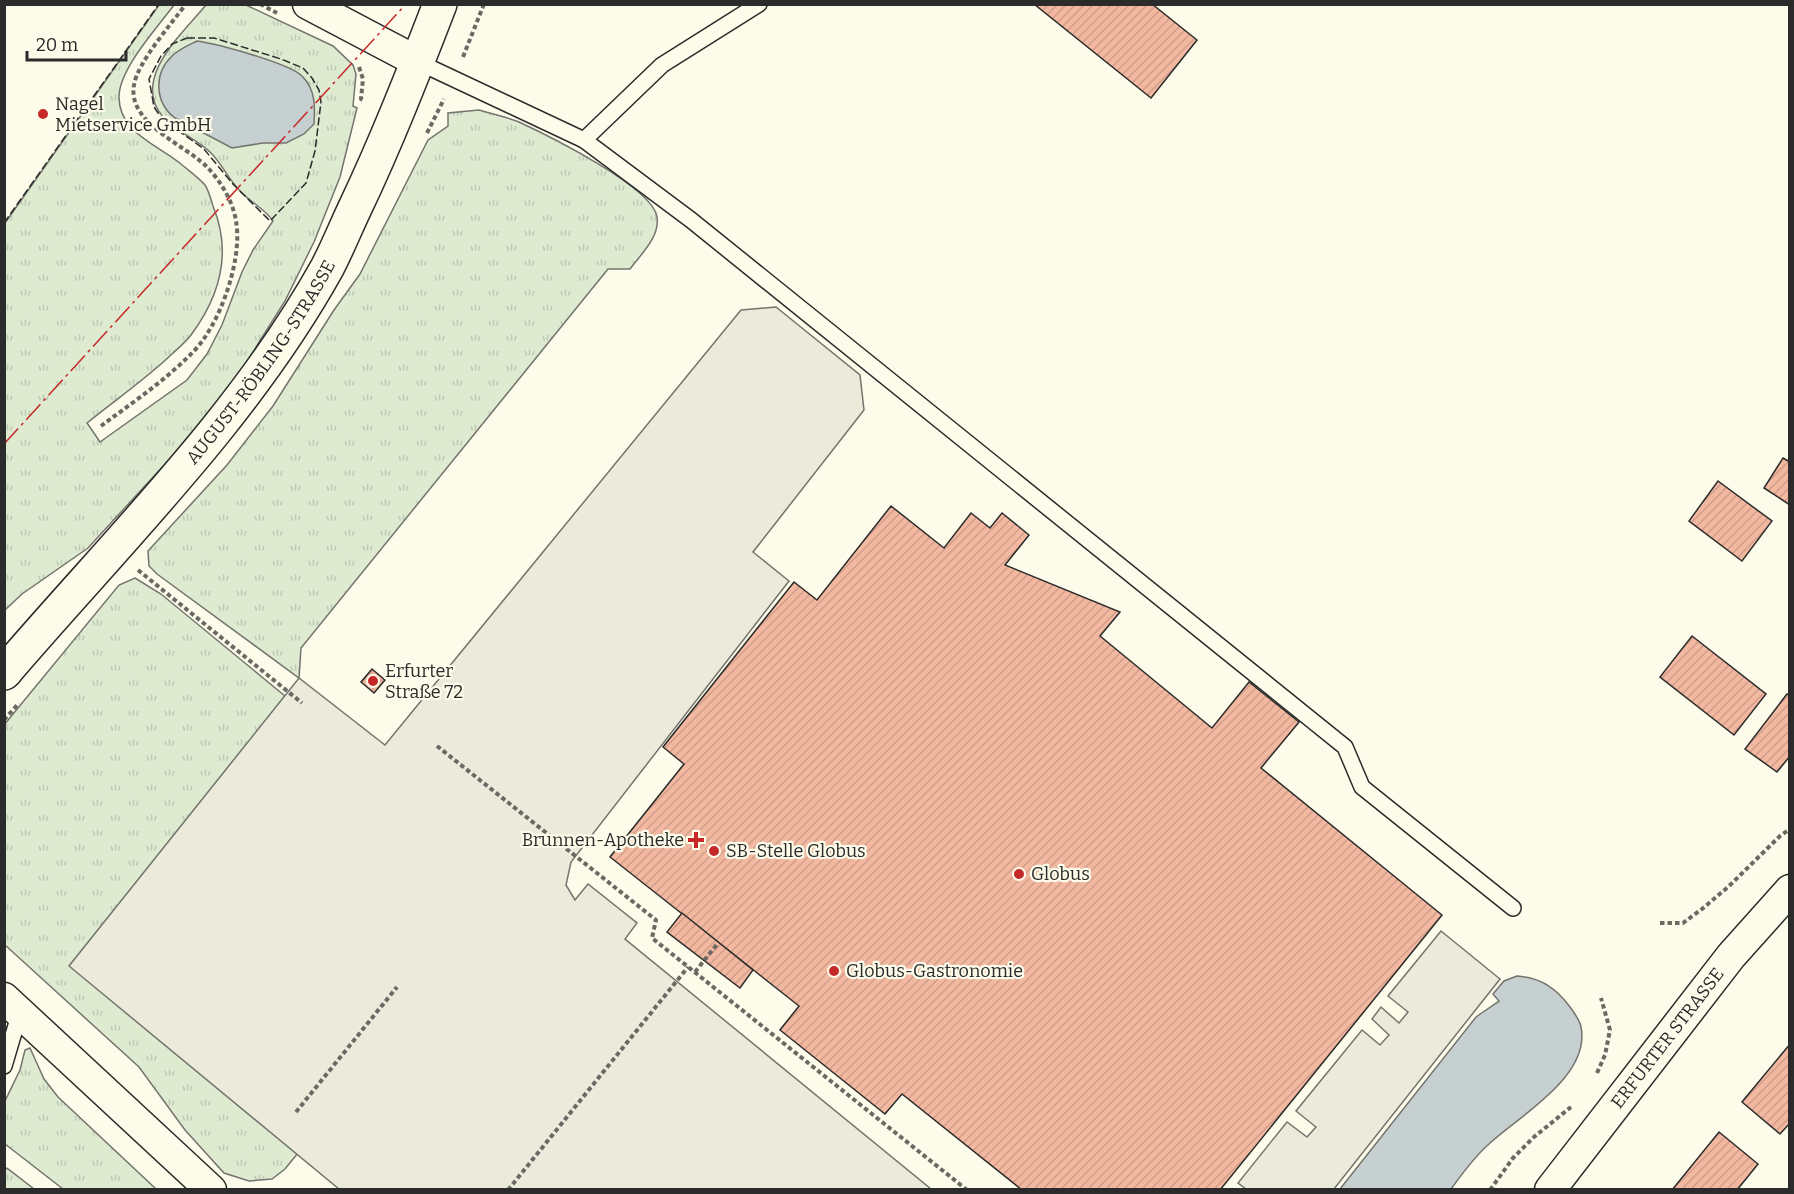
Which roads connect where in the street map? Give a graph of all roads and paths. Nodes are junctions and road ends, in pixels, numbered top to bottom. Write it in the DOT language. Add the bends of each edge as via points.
graph roads {
  1 [pos="186,4"];
  2 [pos="260,4"];
  3 [pos="440,4"];
  4 [pos="759,4"];
  5 [pos="297,11"];
  6 [pos="357,62"];
  7 [pos="418,62"];
  8 [pos="396,114"];
  9 [pos="429,130"];
  10 [pos="584,140"];
  11 [pos="101,426"];
  12 [pos="130,564"];
  13 [pos="5,672"];
  14 [pos="302,703"];
  15 [pos="437,746"];
  16 [pos="1790,830"];
  17 [pos="1790,890"];
  18 [pos="1513,908"];
  19 [pos="1660,923"];
  20 [pos="718,943"];
  21 [pos="688,967"];
  22 [pos="695,972"];
  23 [pos="397,987"];
  24 [pos="1601,998"];
  25 [pos="12,1005"];
  26 [pos="4,1066"];
  27 [pos="1594,1083"];
  28 [pos="1577,1101"];
  29 [pos="296,1112"];
  30 [pos="211,1190"];
  31 [pos="508,1190"];
  32 [pos="967,1190"];
  33 [pos="1490,1190"];
  34 [pos="1550,1190"];
  1 -- 11 [label="path" via="142,65 134,85 135,102 147,121 205,165 219,182 236,222 236,260 218,315 195,350"];
  2 -- 5 [label="path"];
  3 -- 7 [label="street, AUGUST-RÖBLING-STRASSE"];
  4 -- 10 [label="lane" via="662,65"];
  5 -- 7 [label="street"];
  6 -- 8 [label="path" via="363,79 361,99"];
  7 -- 8 [label="street, AUGUST-RÖBLING-STRASSE"];
  7 -- 10 [label="lane"];
  8 -- 9 [label="path"];
  8 -- 13 [label="street, AUGUST-RÖBLING-STRASSE" via="328,267 281,342 223,421"];
  10 -- 18 [label="lane" via="700,227 1345,747 1362,787"];
  12 -- 14 [label="path"];
  15 -- 21 [label="path" via="656,920 652,938"];
  16 -- 19 [label="path" via="1683,923"];
  17 -- 34 [label="street, ERFURTER STRASSE" via="1731,956"];
  20 -- 22 [label="path"];
  21 -- 22 [label="path"];
  21 -- 31 [label="path"];
  22 -- 32 [label="path"];
  23 -- 29 [label="path"];
  24 -- 27 [label="path" via="1610,1030"];
  25 -- 26 [label="lane"];
  25 -- 30 [label="street"];
  28 -- 33 [label="path" via="1513,1158"];
}
